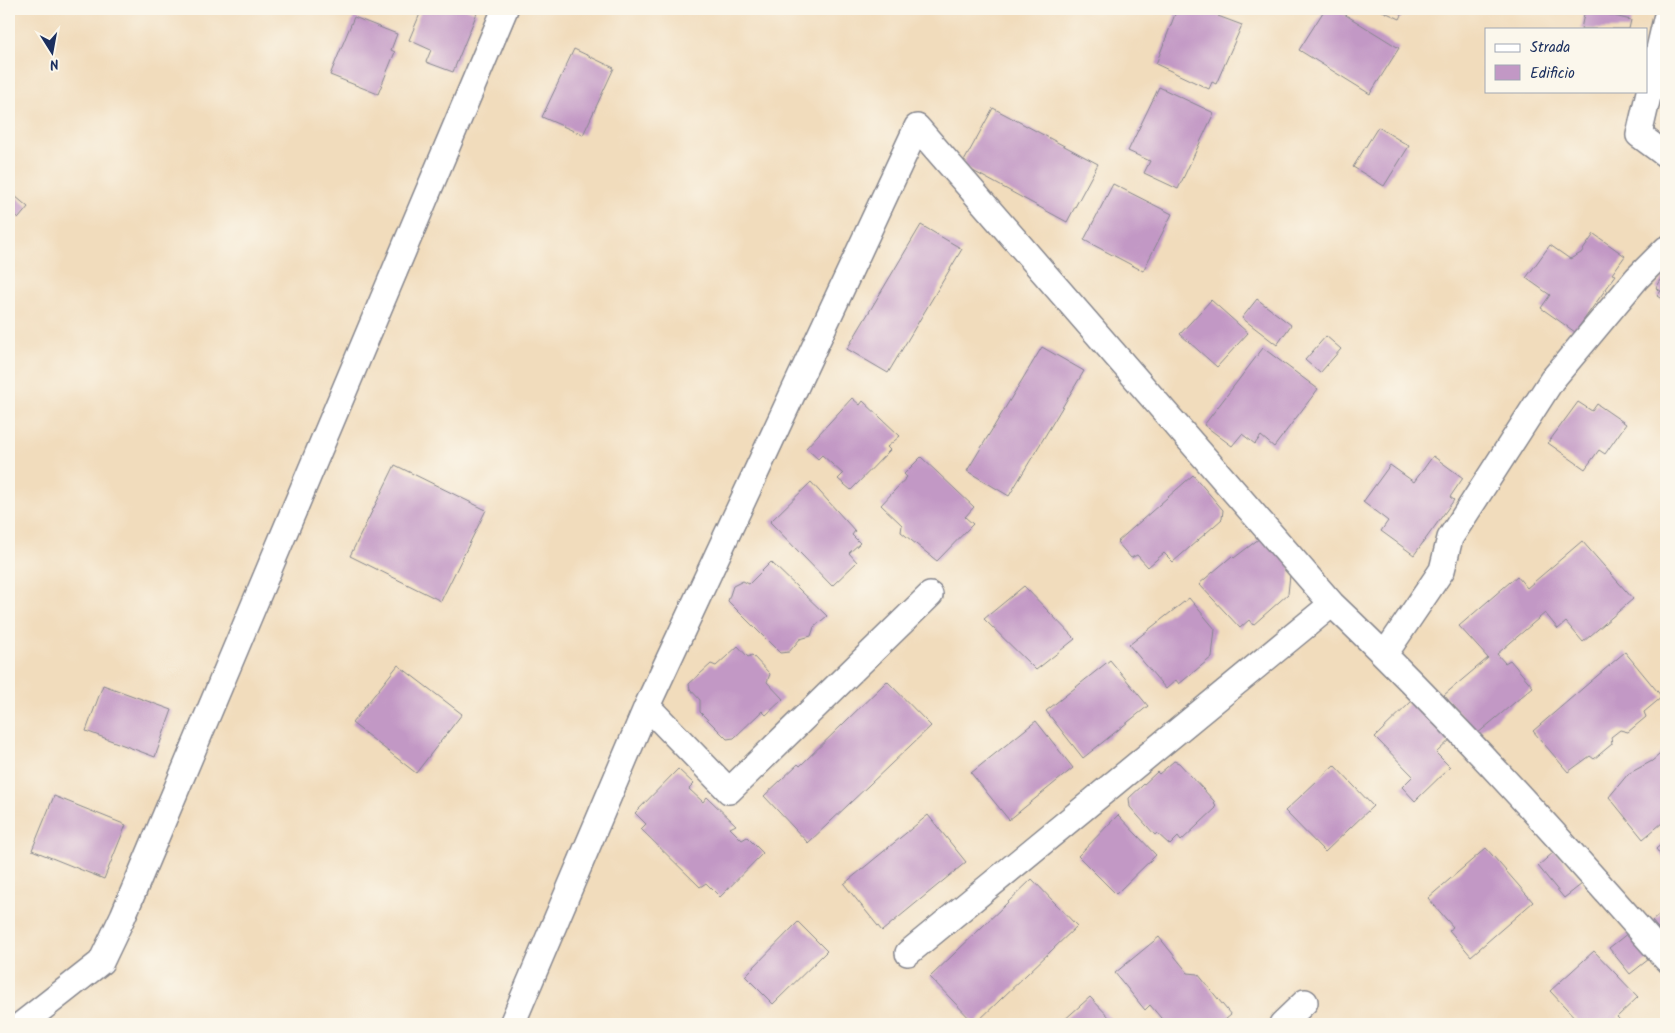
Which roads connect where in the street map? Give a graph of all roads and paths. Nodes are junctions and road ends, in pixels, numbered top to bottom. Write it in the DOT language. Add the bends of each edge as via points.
graph roads {
  1 [pos="505,9"];
  2 [pos="1666,19"];
  3 [pos="1666,155"];
  4 [pos="1666,249"];
  5 [pos="930,595"];
  6 [pos="1332,604"];
  7 [pos="1385,654"];
  8 [pos="647,706"];
  9 [pos="908,953"];
  10 [pos="1666,958"];
  11 [pos="1305,1002"];
  12 [pos="22,1024"];
  13 [pos="512,1024"];
  14 [pos="1282,1024"];
  1 -- 12 [label="street" via="101,962"];
  2 -- 3 [label="street" via="1639,135"];
  4 -- 7 [label="street" via="1637,278 1552,380 1450,538 1442,570"];
  5 -- 8 [label="street" via="728,791"];
  6 -- 7 [label="street"];
  6 -- 8 [label="street" via="917,127"];
  6 -- 9 [label="street"];
  7 -- 10 [label="street" via="1541,818"];
  8 -- 13 [label="street"];
  11 -- 14 [label="street"];
}
